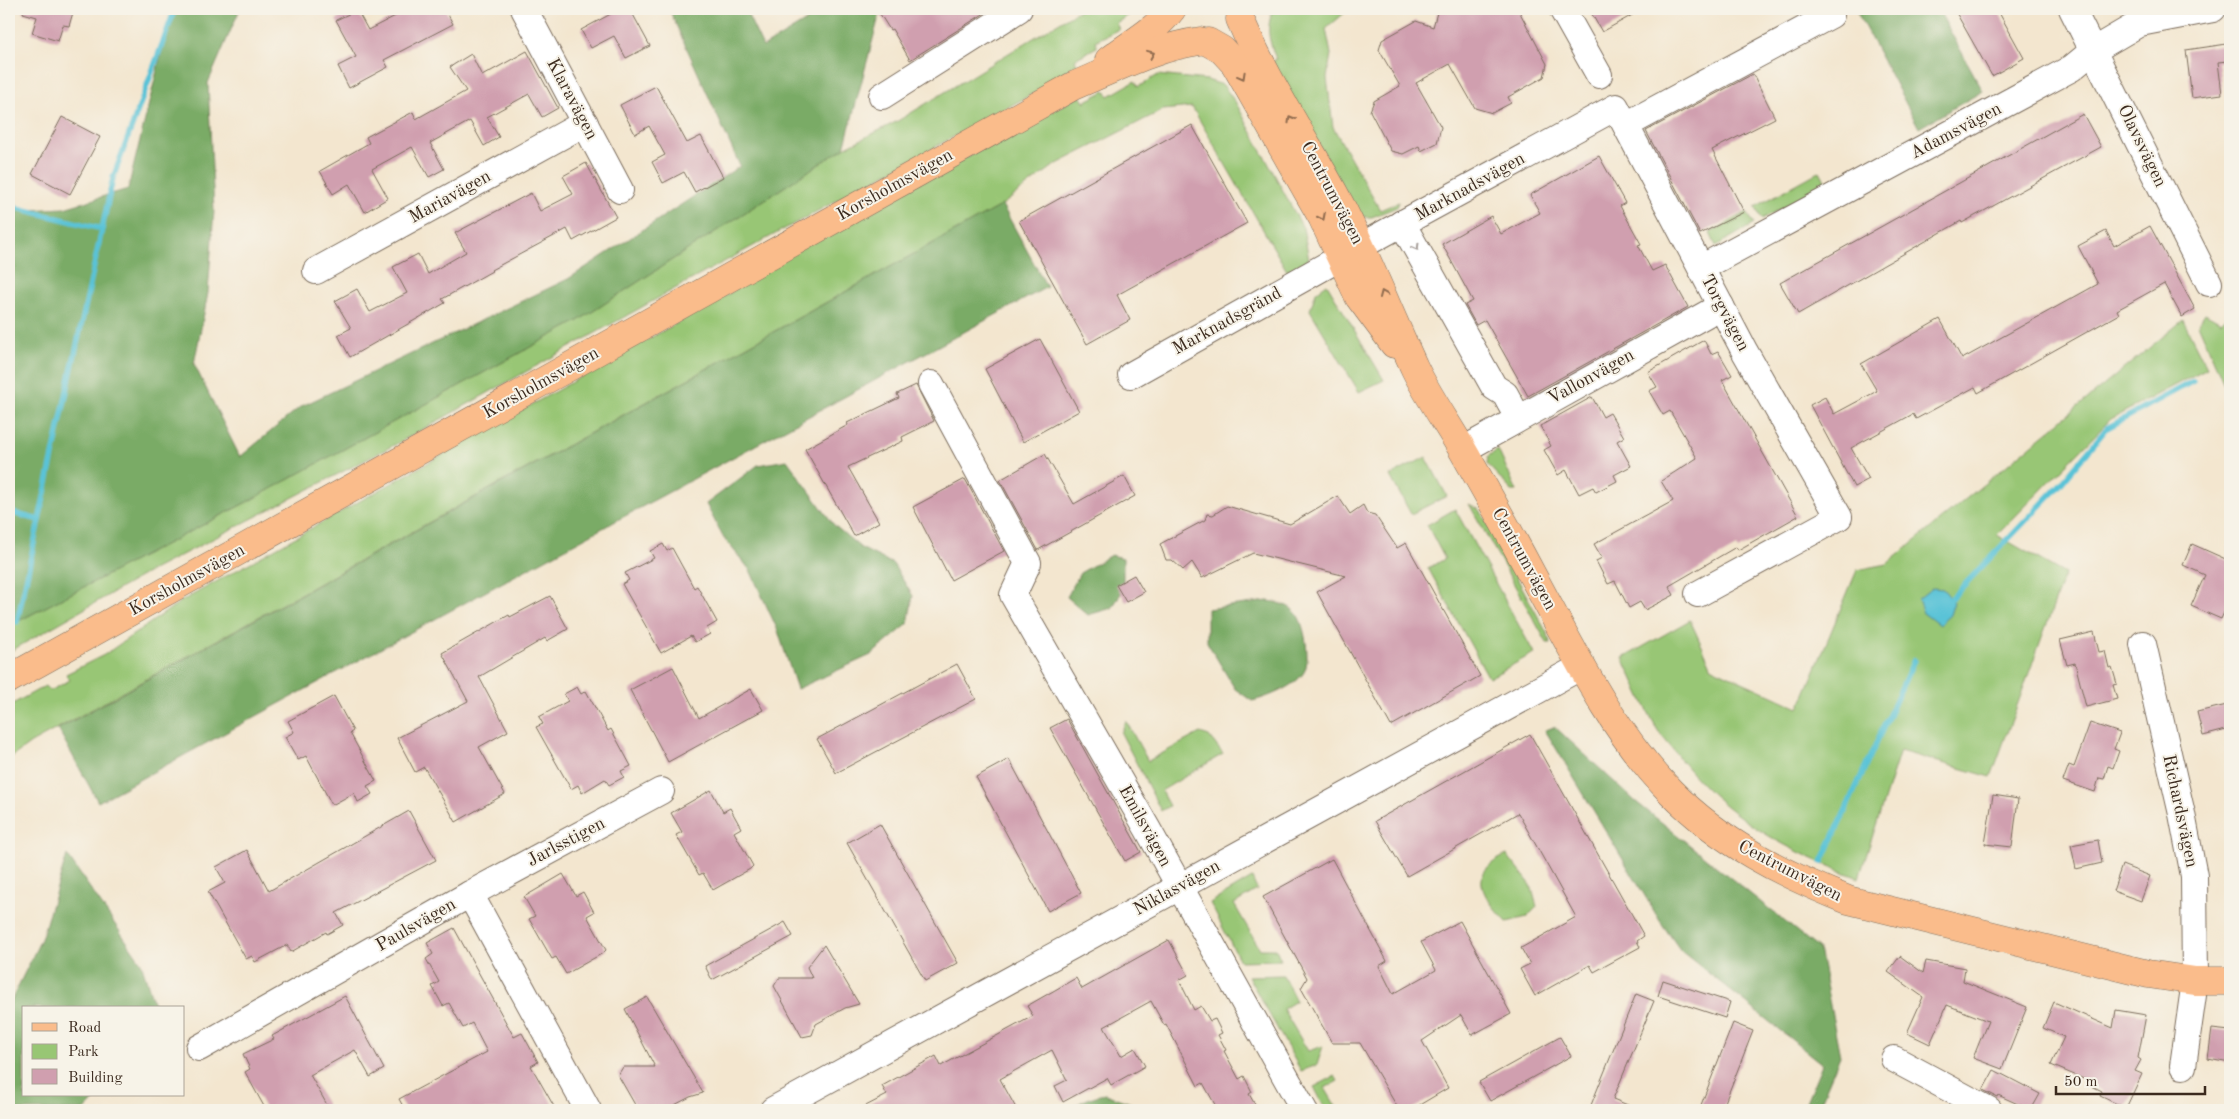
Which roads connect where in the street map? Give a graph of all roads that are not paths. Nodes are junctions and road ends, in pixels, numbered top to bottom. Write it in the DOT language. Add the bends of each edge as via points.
graph roads {
  1 [pos="524,9"];
  2 [pos="1019,9"];
  3 [pos="1172,9"];
  4 [pos="1177,9"];
  5 [pos="1562,9"];
  6 [pos="2072,9"];
  7 [pos="2213,9"];
  8 [pos="1242,12"];
  9 [pos="1831,14"];
  10 [pos="1204,41"];
  11 [pos="2094,50"];
  12 [pos="1599,75"];
  13 [pos="1074,86"];
  14 [pos="882,96"];
  15 [pos="1621,116"];
  16 [pos="585,123"];
  17 [pos="620,190"];
  18 [pos="1402,223"];
  19 [pos="1342,257"];
  20 [pos="1701,268"];
  21 [pos="316,271"];
  22 [pos="2209,283"];
  23 [pos="1721,306"];
  24 [pos="1131,376"];
  25 [pos="931,384"];
  26 [pos="1518,418"];
  27 [pos="1462,450"];
  28 [pos="1698,594"];
  29 [pos="2143,644"];
  30 [pos="1582,666"];
  31 [pos="9,679"];
  32 [pos="661,791"];
  33 [pos="1178,888"];
  34 [pos="470,894"];
  35 [pos="2195,981"];
  36 [pos="2230,981"];
  37 [pos="199,1048"];
  38 [pos="1894,1059"];
  39 [pos="2183,1066"];
  40 [pos="588,1110"];
  41 [pos="773,1110"];
  42 [pos="1304,1110"];
  43 [pos="1989,1110"];
  1 -- 16 [label="street, Klaravägen"];
  2 -- 14 [label="street"];
  3 -- 13 [label="main road, Korsholmsvägen" via="1149,31"];
  4 -- 10 [label="main road, Centrumvägen" via="1185,32"];
  5 -- 12 [label="street"];
  6 -- 11 [label="street, Olavsvägen"];
  7 -- 11 [label="street, Adamsvägen" via="2140,23"];
  8 -- 10 [label="main road, Korsholmsvägen" via="1232,33 1225,38"];
  19 -- 8 [label="main road, Centrumvägen, one-way" via="1341,206 1265,72"];
  9 -- 15 [label="street, Marknadsvägen"];
  13 -- 10 [label="main road, Korsholmsvägen, one-way" via="1158,51"];
  10 -- 19 [label="main road, Centrumvägen, one-way" via="1222,50 1235,64"];
  11 -- 20 [label="street, Adamsvägen" via="2072,68"];
  11 -- 22 [label="street, Olavsvägen"];
  13 -- 31 [label="main road, Korsholmsvägen"];
  15 -- 18 [label="street, Marknadsvägen"];
  15 -- 20 [label="street, Torgvägen"];
  16 -- 17 [label="street, Klaravägen"];
  16 -- 21 [label="street, Mariavägen"];
  18 -- 19 [label="street, Marknadsvägen"];
  18 -- 26 [label="street, one-way" via="1494,387 1505,394"];
  19 -- 24 [label="street, Marknadsgränd"];
  19 -- 27 [label="main road, Centrumvägen" via="1379,285 1416,371"];
  20 -- 23 [label="street, Torgvägen"];
  23 -- 26 [label="street, Vallonvägen"];
  23 -- 28 [label="street, Torgvägen" via="1840,517"];
  25 -- 33 [label="street, Emilsvägen" via="1028,563 1013,595"];
  26 -- 27 [label="street, Vallonvägen"];
  27 -- 30 [label="main road, Centrumvägen"];
  29 -- 35 [label="street, Richardsvägen" via="2194,876"];
  30 -- 33 [label="street, Niklasvägen"];
  30 -- 35 [label="main road, Centrumvägen" via="1633,746 1670,791 1712,828 1761,860 1848,900 2148,974"];
  32 -- 34 [label="street, Jarlsstigen"];
  33 -- 41 [label="street, Niklasvägen"];
  33 -- 42 [label="street, Emilsvägen"];
  34 -- 37 [label="street, Paulsvägen"];
  34 -- 40 [label="street, Paulsvägen"];
  35 -- 36 [label="main road, Centrumvägen"];
  35 -- 39 [label="street, Richardsvägen"];
  38 -- 43 [label="street"];
}
